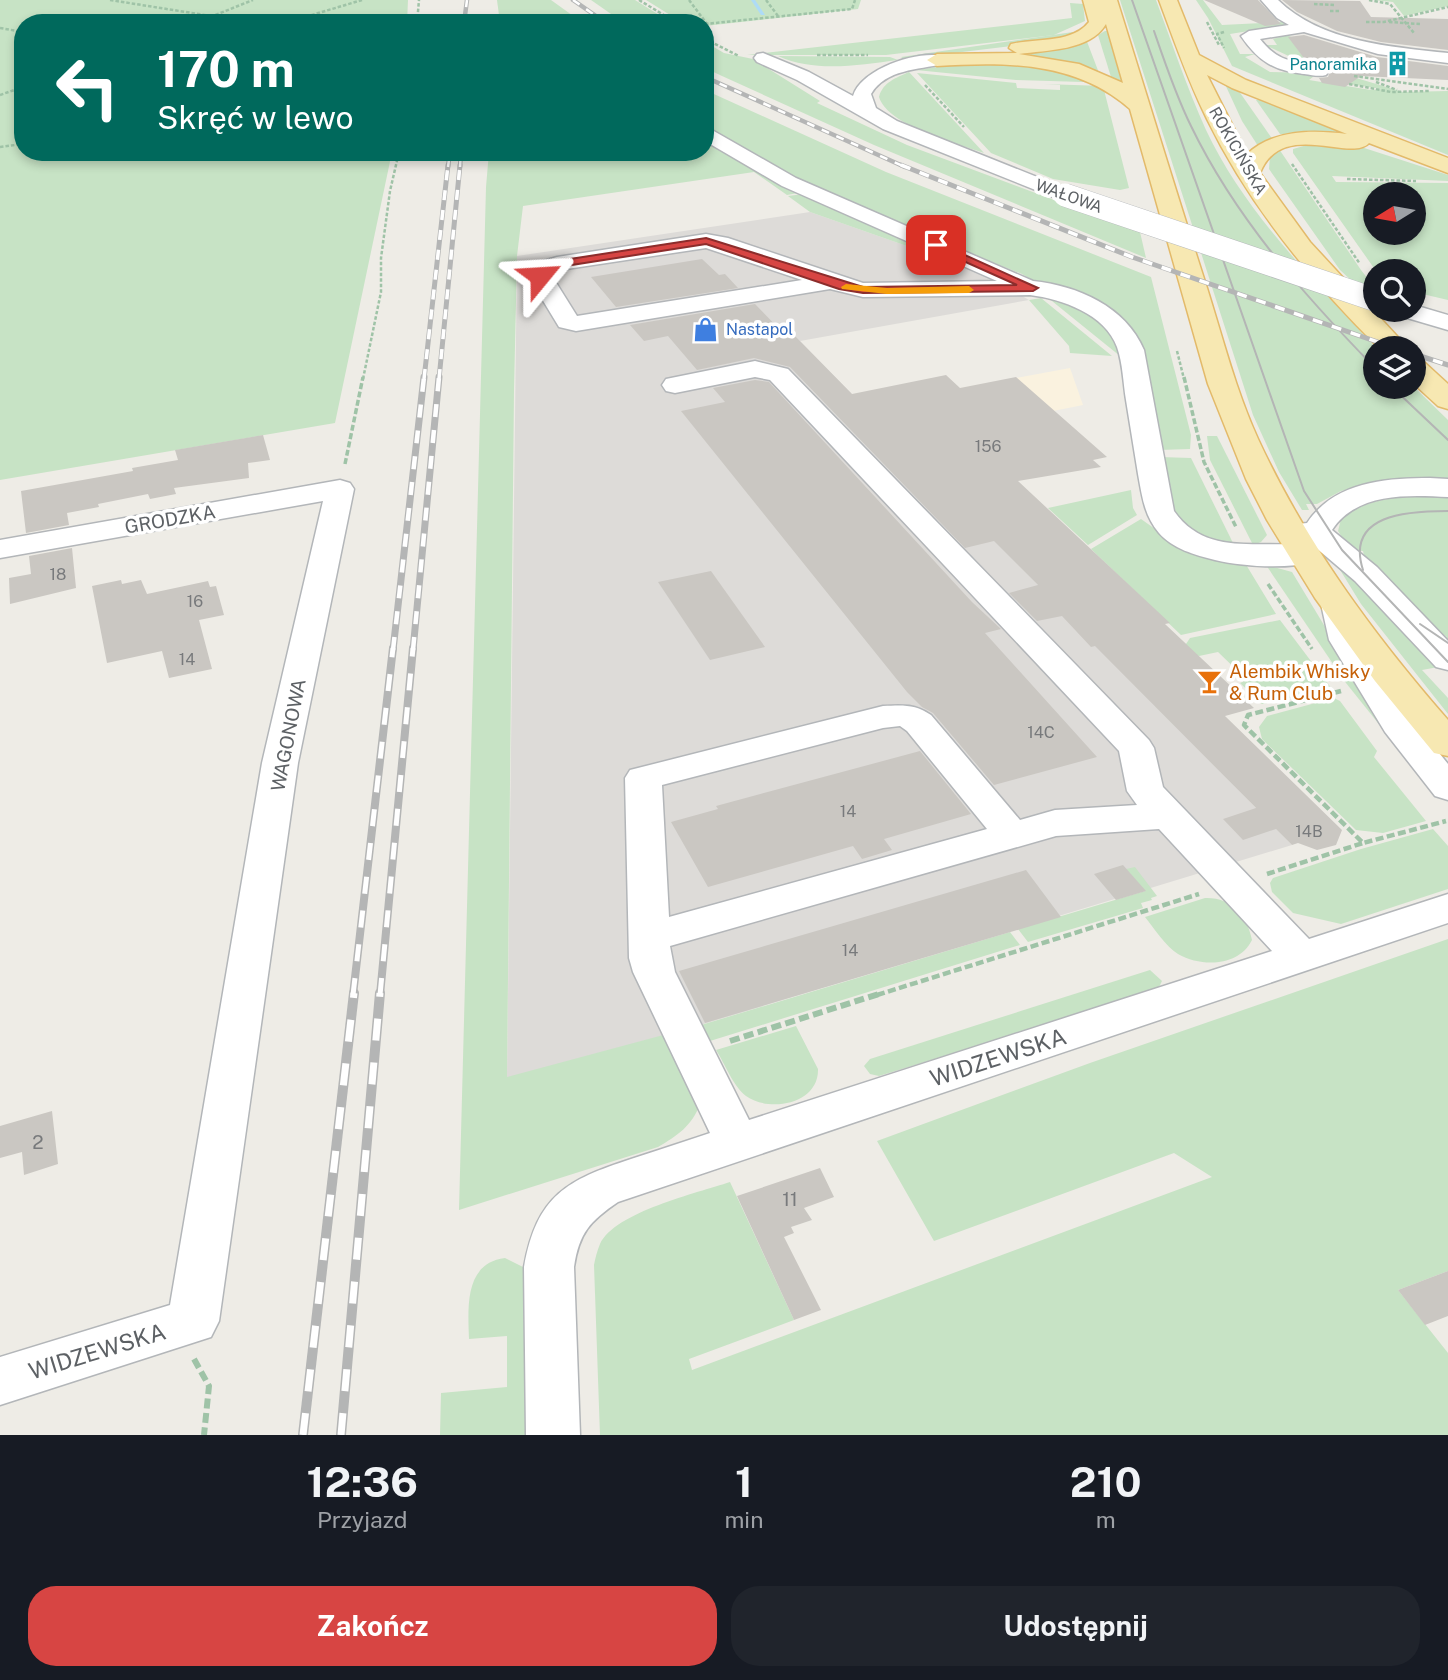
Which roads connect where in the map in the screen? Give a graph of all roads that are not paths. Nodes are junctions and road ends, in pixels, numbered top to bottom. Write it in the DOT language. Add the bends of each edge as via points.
graph roads {
  1 [pos="1092,0"];
  2 [pos="1108,0"];
  3 [pos="1168,0"];
  4 [pos="1265,2"];
  5 [pos="1299,23"];
  6 [pos="1422,56"];
  7 [pos="755,58"];
  8 [pos="1448,58"];
  9 [pos="1193,59"];
  10 [pos="937,60"];
  11 [pos="907,66"];
  12 [pos="1320,70"];
  13 [pos="857,71"];
  14 [pos="830,73"];
  15 [pos="803,76"];
  16 [pos="1141,108"];
  17 [pos="875,117"];
  18 [pos="714,138"];
  19 [pos="1440,163"];
  20 [pos="1248,174"];
  21 [pos="831,282"];
  22 [pos="1033,288"];
  23 [pos="1363,296"];
  24 [pos="1426,316"];
  25 [pos="1448,323"];
  26 [pos="1382,336"];
  27 [pos="1426,379"];
  28 [pos="676,385"];
  29 [pos="1448,400"];
  30 [pos="1448,488"];
  31 [pos="340,489"];
  32 [pos="1304,540"];
  33 [pos="0,549"];
  34 [pos="1337,604"];
  35 [pos="1448,660"];
  36 [pos="1448,744"];
  37 [pos="1447,804"];
  38 [pos="1168,816"];
  39 [pos="1012,835"];
  40 [pos="1448,908"];
  41 [pos="649,937"];
  42 [pos="1301,956"];
  43 [pos="738,1144"];
  44 [pos="193,1321"];
  45 [pos="0,1381"];
  46 [pos="553,1433"];
  1 -- 10 [label="main road" via="1098,26 1086,35"];
  2 -- 16 [label="main road"];
  3 -- 9 [label="main road, ROKICIŃSKA"];
  4 -- 5 [label="street"];
  5 -- 6 [label="street" via="1361,45"];
  5 -- 6 [label="street" via="1337,15 1416,45"];
  5 -- 12 [label="street" via="1249,36 1297,66"];
  6 -- 8 [label="street"];
  7 -- 15 [label="street, WAŁOWA"];
  9 -- 19 [label="main road" via="1240,84"];
  9 -- 20 [label="main road, ROKICIŃSKA" via="1211,106"];
  10 -- 11 [label="street"];
  10 -- 16 [label="main road" via="1002,60 1066,68 1114,85"];
  11 -- 13 [label="street"];
  11 -- 17 [label="street" via="866,86 863,102"];
  14 -- 15 [label="street"];
  15 -- 17 [label="street, WAŁOWA"];
  16 -- 32 [label="main road" via="1231,408 1257,469"];
  17 -- 23 [label="street, WAŁOWA, bridge" via="1065,195"];
  18 -- 22 [label="street" via="789,182"];
  19 -- 20 [label="main road" via="1365,143 1307,139 1266,148"];
  20 -- 26 [label="main road, ROKICIŃSKA" via="1334,287"];
  21 -- 21 [label="street" via="576,324 568,322 540,276 544,268 557,264 706,241"];
  21 -- 22 [label="street" via="887,291"];
  22 -- 32 [label="street" via="1090,307 1125,336 1158,511 1165,524 1207,549 1250,555"];
  24 -- 25 [label="street"];
  27 -- 29 [label="main road"];
  28 -- 38 [label="street" via="755,369 779,374 1136,748 1145,791"];
  30 -- 32 [label="street" via="1409,487 1361,495 1329,512"];
  31 -- 33 [label="street, GRODZKA"];
  31 -- 44 [label="street, WAGONOWA" via="281,763"];
  32 -- 34 [label="main road"];
  32 -- 35 [label="street" via="1366,574"];
  34 -- 36 [label="main road"];
  34 -- 37 [label="street" via="1345,640"];
  38 -- 39 [label="street" via="1067,821"];
  38 -- 42 [label="street"];
  39 -- 41 [label="street"];
  39 -- 41 [label="street" via="919,723 907,715 883,717 643,778"];
  40 -- 42 [label="street, WIDZEWSKA"];
  41 -- 43 [label="street" via="654,972"];
  42 -- 43 [label="street, WIDZEWSKA"];
  43 -- 46 [label="street, WIDZEWSKA" via="602,1188 579,1202 561,1225 552,1243 549,1268"];
  44 -- 45 [label="street, WIDZEWSKA"];
}
